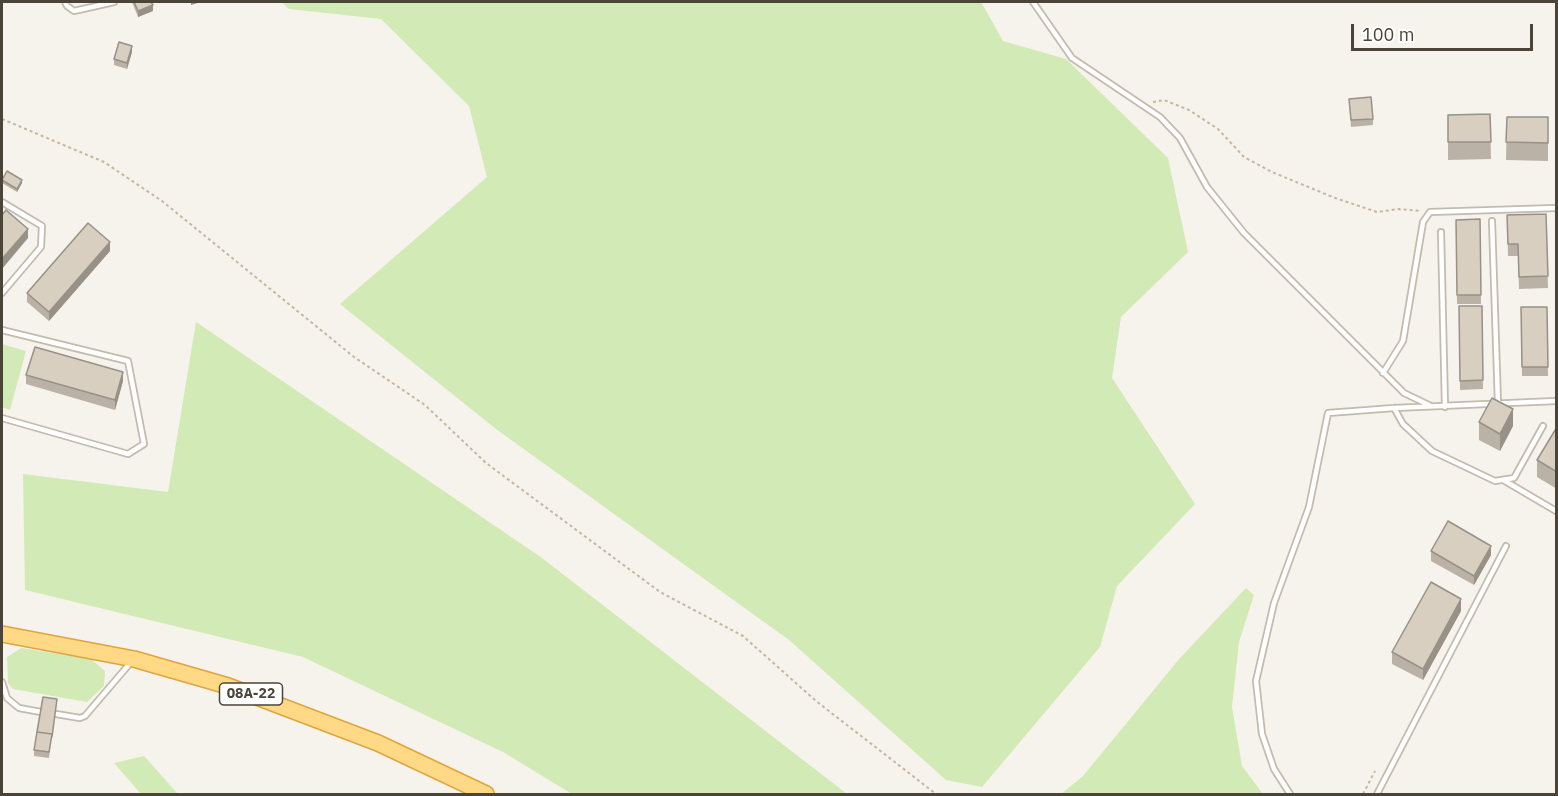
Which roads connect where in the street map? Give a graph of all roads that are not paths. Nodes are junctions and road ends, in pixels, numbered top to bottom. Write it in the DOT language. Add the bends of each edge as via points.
graph roads {
  1 [pos="65,2"];
  2 [pos="114,2"];
  3 [pos="1033,2"];
  4 [pos="2,202"];
  5 [pos="1557,208"];
  6 [pos="1492,221"];
  7 [pos="1441,232"];
  8 [pos="2,293"];
  9 [pos="2,330"];
  10 [pos="1383,374"];
  11 [pos="1557,401"];
  12 [pos="1498,404"];
  13 [pos="1445,407"];
  14 [pos="1394,408"];
  15 [pos="2,418"];
  16 [pos="1543,426"];
  17 [pos="1505,481"];
  18 [pos="1557,511"];
  19 [pos="1506,546"];
  20 [pos="2,634"];
  21 [pos="134,659"];
  22 [pos="2,682"];
  23 [pos="41,711"];
  24 [pos="56,714"];
  25 [pos="486,795"];
  26 [pos="1290,795"];
  27 [pos="1377,795"];
  1 -- 2 [label="lane" via="74,11"];
  3 -- 10 [label="lane" via="1072,58 1160,117 1180,138 1207,187 1244,233"];
  4 -- 8 [label="lane" via="42,226 41,247"];
  5 -- 10 [label="lane" via="1430,212 1423,222 1403,341"];
  6 -- 12 [label="lane"];
  7 -- 13 [label="lane"];
  9 -- 15 [label="lane" via="129,361 144,444 128,454"];
  10 -- 13 [label="lane" via="1422,404"];
  11 -- 12 [label="lane"];
  12 -- 13 [label="lane"];
  13 -- 14 [label="lane"];
  14 -- 17 [label="lane" via="1403,424 1432,451 1494,481"];
  14 -- 26 [label="lane" via="1328,413 1310,507 1266,633 1256,681 1257,704 1262,734"];
  16 -- 17 [label="lane" via="1514,478"];
  17 -- 18 [label="lane"];
  19 -- 27 [label="lane"];
  20 -- 21 [label="highway, 08А-22"];
  21 -- 24 [label="lane" via="85,716"];
  21 -- 25 [label="highway, 08А-22" via="228,686 320,719"];
  22 -- 23 [label="lane" via="12,703"];
}
